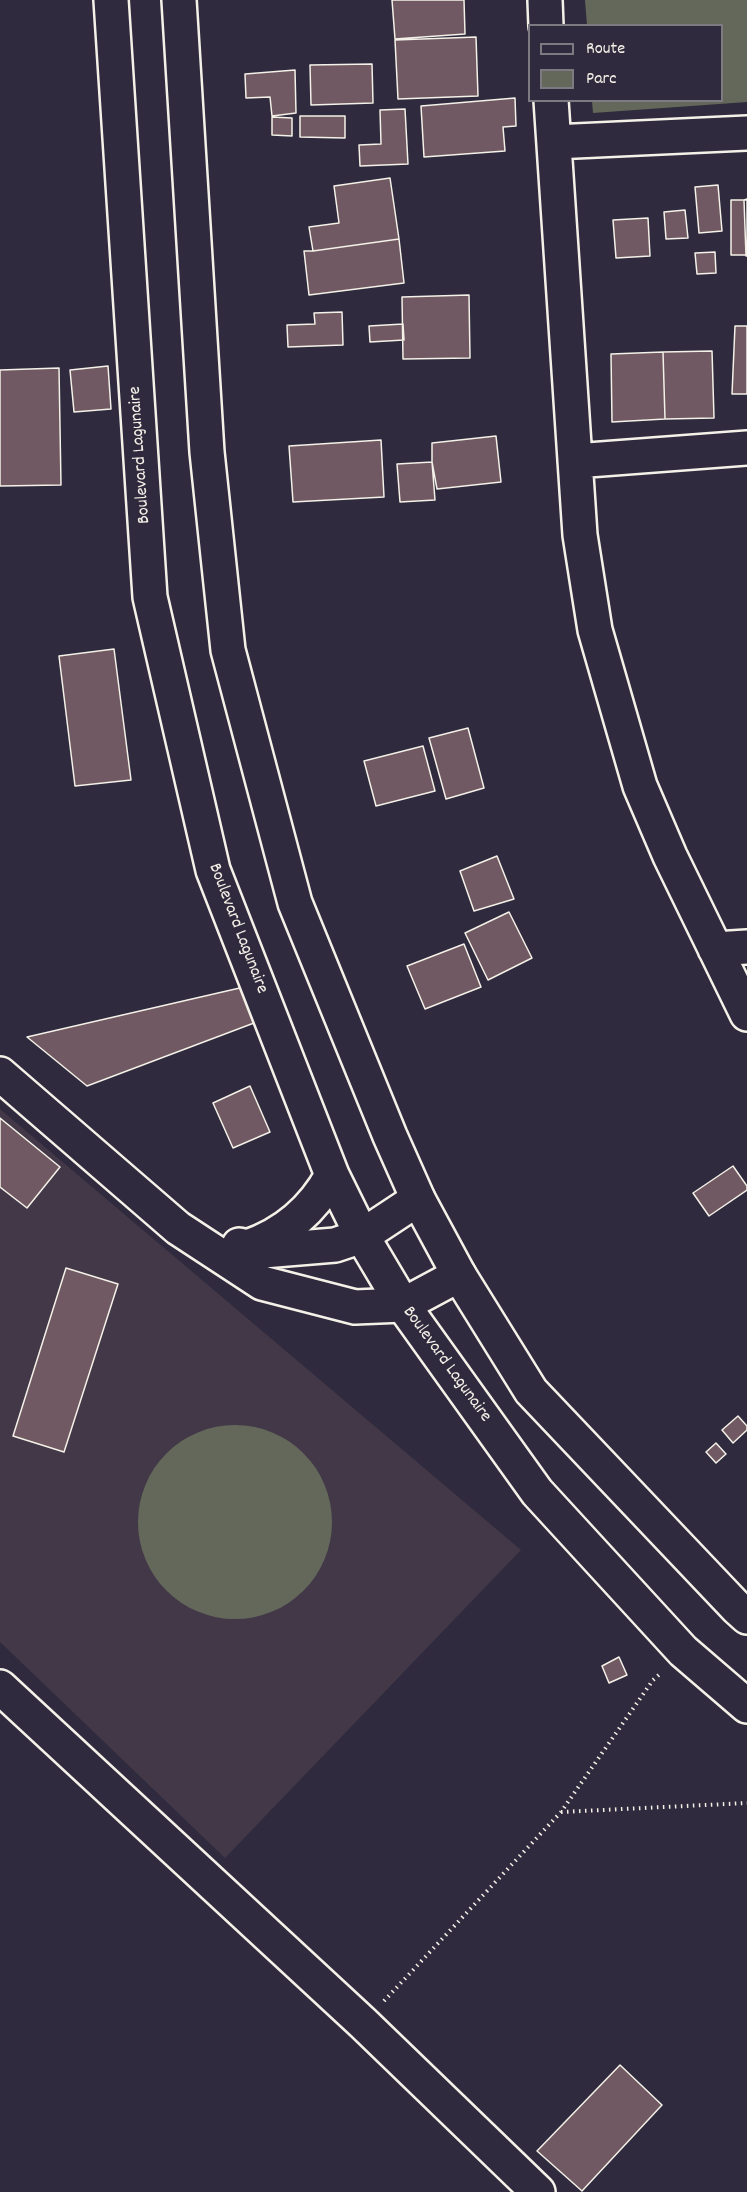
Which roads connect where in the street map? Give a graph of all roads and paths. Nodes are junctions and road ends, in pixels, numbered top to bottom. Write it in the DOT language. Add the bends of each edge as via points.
graph roads {
  1 [pos="111,0"];
  2 [pos="179,0"];
  3 [pos="545,0"];
  4 [pos="546,24"];
  5 [pos="551,102"];
  6 [pos="747,133"];
  7 [pos="554,142"];
  8 [pos="747,448"];
  9 [pos="575,461"];
  10 [pos="747,947"];
  11 [pos="715,949"];
  12 [pos="747,1014"];
  13 [pos="0,1074"];
  14 [pos="100,1159"];
  15 [pos="332,1175"];
  16 [pos="418,1199"];
  17 [pos="362,1236"];
  18 [pos="247,1247"];
  19 [pos="459,1275"];
  20 [pos="403,1305"];
  21 [pos="747,1617"];
  22 [pos="683,1651"];
  23 [pos="0,1687"];
  24 [pos="747,1706"];
  25 [pos="747,1803"];
  26 [pos="561,1812"];
  27 [pos="363,2023"];
  28 [pos="538,2192"];
  1 -- 15 [label="main road, Boulevard Lagunaire" via="150,597 213,870"];
  2 -- 16 [label="main road" via="207,452 228,650 295,903"];
  3 -- 4 [label="main road"];
  5 -- 7 [label="main road"];
  6 -- 7 [label="main road"];
  7 -- 9 [label="main road"];
  8 -- 9 [label="main road"];
  9 -- 11 [label="main road" via="580,536 595,630 640,786"];
  10 -- 11 [label="main road"];
  11 -- 12 [label="main road"];
  13 -- 14 [label="main road"];
  14 -- 18 [label="main road" via="236,1244"];
  14 -- 20 [label="main road" via="178,1228 262,1283 355,1307"];
  15 -- 17 [label="main road, Boulevard Lagunaire"];
  15 -- 18 [label="main road" via="304,1214 269,1239"];
  16 -- 17 [label="main road"];
  16 -- 19 [label="main road"];
  17 -- 18 [label="main road" via="335,1245 263,1251"];
  17 -- 20 [label="main road, Boulevard Lagunaire"];
  19 -- 20 [label="main road"];
  19 -- 21 [label="main road" via="531,1391"];
  20 -- 22 [label="main road, Boulevard Lagunaire" via="537,1491"];
  22 -- 24 [label="main road, Boulevard Lagunaire"];
  22 -- 26 [label="path" via="653,1680"];
  23 -- 27 [label="main road"];
  25 -- 26 [label="path"];
  26 -- 27 [label="path"];
  27 -- 28 [label="main road"];
}
